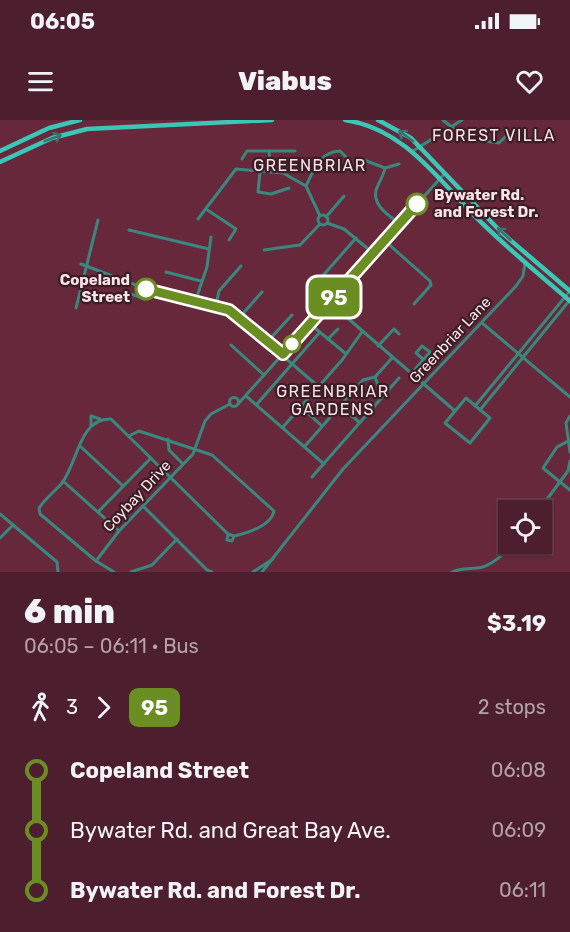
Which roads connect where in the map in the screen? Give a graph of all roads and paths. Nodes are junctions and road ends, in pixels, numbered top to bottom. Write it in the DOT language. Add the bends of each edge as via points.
graph roads {
  1 [pos="80,120"];
  2 [pos="272,120"];
  3 [pos="345,120"];
  4 [pos="378,120"];
  5 [pos="384,120"];
  6 [pos="443,120"];
  7 [pos="462,120"];
  8 [pos="359,121"];
  9 [pos="392,125"];
  10 [pos="450,126"];
  11 [pos="510,132"];
  12 [pos="420,147"];
  13 [pos="269,151"];
  14 [pos="296,151"];
  15 [pos="413,151"];
  16 [pos="0,152"];
  17 [pos="348,158"];
  18 [pos="242,159"];
  19 [pos="364,160"];
  20 [pos="0,162"];
  21 [pos="399,164"];
  22 [pos="385,168"];
  23 [pos="260,172"];
  24 [pos="271,172"];
  25 [pos="445,173"];
  26 [pos="439,179"];
  27 [pos="306,186"];
  28 [pos="289,188"];
  29 [pos="465,195"];
  30 [pos="344,196"];
  31 [pos="459,199"];
  32 [pos="206,209"];
  33 [pos="320,216"];
  34 [pos="326,217"];
  35 [pos="198,219"];
  36 [pos="98,220"];
  37 [pos="327,223"];
  38 [pos="320,224"];
  39 [pos="400,224"];
  40 [pos="129,230"];
  41 [pos="211,237"];
  42 [pos="356,237"];
  43 [pos="229,240"];
  44 [pos="385,240"];
  45 [pos="209,249"];
  46 [pos="264,250"];
  47 [pos="373,253"];
  48 [pos="525,263"];
  49 [pos="81,264"];
  50 [pos="241,266"];
  51 [pos="86,267"];
  52 [pos="166,272"];
  53 [pos="535,272"];
  54 [pos="523,276"];
  55 [pos="201,281"];
  56 [pos="311,284"];
  57 [pos="149,290"];
  58 [pos="570,291"];
  59 [pos="262,292"];
  60 [pos="131,294"];
  61 [pos="569,299"];
  62 [pos="195,302"];
  63 [pos="329,302"];
  64 [pos="414,304"];
  65 [pos="216,305"];
  66 [pos="76,308"];
  67 [pos="292,315"];
  68 [pos="240,317"];
  69 [pos="482,323"];
  70 [pos="310,324"];
  71 [pos="338,328"];
  72 [pos="363,331"];
  73 [pos="320,332"];
  74 [pos="399,334"];
  75 [pos="328,339"];
  76 [pos="268,341"];
  77 [pos="231,345"];
  78 [pos="378,346"];
  79 [pos="345,353"];
  80 [pos="283,354"];
  81 [pos="518,354"];
  82 [pos="392,358"];
  83 [pos="423,359"];
  84 [pos="523,359"];
  85 [pos="293,362"];
  86 [pos="411,374"];
  87 [pos="264,375"];
  88 [pos="375,377"];
  89 [pos="399,378"];
  90 [pos="425,384"];
  91 [pos="319,387"];
  92 [pos="387,392"];
  93 [pos="246,395"];
  94 [pos="570,397"];
  95 [pos="238,402"];
  96 [pos="230,404"];
  97 [pos="257,404"];
  98 [pos="301,406"];
  99 [pos="340,406"];
  100 [pos="475,406"];
  101 [pos="480,410"];
  102 [pos="455,411"];
  103 [pos="570,416"];
  104 [pos="100,419"];
  105 [pos="360,422"];
  106 [pos="91,426"];
  107 [pos="322,426"];
  108 [pos="284,428"];
  109 [pos="129,436"];
  110 [pos="168,440"];
  111 [pos="568,440"];
  112 [pos="80,446"];
  113 [pos="305,446"];
  114 [pos="195,448"];
  115 [pos="570,452"];
  116 [pos="151,458"];
  117 [pos="570,460"];
  118 [pos="183,464"];
  119 [pos="324,464"];
  120 [pos="170,477"];
  121 [pos="312,477"];
  122 [pos="63,481"];
  123 [pos="560,481"];
  124 [pos="122,485"];
  125 [pos="570,490"];
  126 [pos="546,500"];
  127 [pos="143,506"];
  128 [pos="98,512"];
  129 [pos="0,514"];
  130 [pos="13,525"];
  131 [pos="119,531"];
  132 [pos="228,534"];
  133 [pos="234,536"];
  134 [pos="0,538"];
  135 [pos="177,539"];
  136 [pos="501,554"];
  137 [pos="277,556"];
  138 [pos="96,561"];
  139 [pos="478,570"];
  140 [pos="206,571"];
  141 [pos="58,572"];
  142 [pos="114,572"];
  143 [pos="130,572"];
  144 [pos="212,572"];
  145 [pos="253,572"];
  146 [pos="262,572"];
  147 [pos="453,572"];
  1 -- 16 [label="main road" via="49,129"];
  20 -- 2 [label="main road, one-way" via="52,138 87,129"];
  3 -- 8 [label="main road"];
  4 -- 9 [label="main road"];
  5 -- 9 [label="main road"];
  6 -- 10 [label="street"];
  7 -- 10 [label="street"];
  8 -- 15 [label="main road"];
  12 -- 9 [label="main road, one-way"];
  10 -- 11 [label="street" via="465,138 495,143"];
  10 -- 12 [label="street"];
  12 -- 15 [label="street"];
  12 -- 25 [label="main road"];
  13 -- 14 [label="street"];
  13 -- 18 [label="street" via="247,151"];
  13 -- 24 [label="street"];
  15 -- 26 [label="main road"];
  17 -- 27 [label="street" via="340,152 327,154 320,159"];
  19 -- 22 [label="street"];
  21 -- 22 [label="street"];
  22 -- 39 [label="street" via="375,192 376,200"];
  23 -- 24 [label="street"];
  23 -- 28 [label="street" via="258,192 271,194"];
  23 -- 32 [label="street" via="236,169"];
  24 -- 27 [label="street" via="283,173"];
  25 -- 26 [label="street"];
  25 -- 29 [label="main road"];
  26 -- 31 [label="main road"];
  26 -- 39 [label="street"];
  27 -- 33 [label="street"];
  29 -- 31 [label="main road"];
  58 -- 29 [label="main road, one-way"];
  30 -- 34 [label="street"];
  31 -- 48 [label="main road"];
  32 -- 35 [label="street"];
  32 -- 43 [label="street" via="236,229"];
  33 -- 34 [label="street"];
  33 -- 38 [label="street"];
  34 -- 37 [label="street"];
  36 -- 51 [label="street"];
  37 -- 38 [label="street"];
  37 -- 42 [label="street"];
  38 -- 46 [label="street" via="300,244"];
  39 -- 44 [label="street"];
  40 -- 45 [label="street"];
  41 -- 45 [label="street"];
  42 -- 47 [label="street"];
  42 -- 56 [label="street" via="320,279"];
  44 -- 47 [label="street"];
  44 -- 64 [label="street" via="430,281 431,285"];
  45 -- 55 [label="street"];
  47 -- 63 [label="street"];
  48 -- 53 [label="main road"];
  48 -- 54 [label="street"];
  49 -- 51 [label="street"];
  50 -- 65 [label="street" via="219,291"];
  51 -- 57 [label="street"];
  51 -- 66 [label="street"];
  52 -- 55 [label="street"];
  53 -- 54 [label="street"];
  53 -- 61 [label="main road"];
  54 -- 69 [label="street, Greenbriar Lane"];
  55 -- 62 [label="street"];
  57 -- 60 [label="street" via="146,299"];
  57 -- 62 [label="street"];
  58 -- 61 [label="street"];
  59 -- 68 [label="street"];
  61 -- 81 [label="street"];
  61 -- 84 [label="street"];
  62 -- 65 [label="street"];
  63 -- 70 [label="street"];
  63 -- 72 [label="street"];
  65 -- 68 [label="street"];
  67 -- 76 [label="street"];
  68 -- 76 [label="street"];
  69 -- 81 [label="street"];
  69 -- 90 [label="street, Greenbriar Lane"];
  70 -- 73 [label="street"];
  70 -- 80 [label="street"];
  71 -- 75 [label="street"];
  72 -- 78 [label="street"];
  72 -- 79 [label="street"];
  73 -- 75 [label="street"];
  73 -- 85 [label="street"];
  74 -- 78 [label="street" via="394,330"];
  75 -- 79 [label="street"];
  76 -- 80 [label="street"];
  77 -- 87 [label="street"];
  78 -- 82 [label="street"];
  79 -- 91 [label="street"];
  80 -- 85 [label="street"];
  80 -- 87 [label="street"];
  81 -- 84 [label="street"];
  81 -- 100 [label="street"];
  82 -- 86 [label="street"];
  82 -- 88 [label="street"];
  83 -- 83 [label="street, Greenbriar Lane" via="430,352 422,346 416,353"];
  83 -- 86 [label="street, Greenbriar Lane"];
  84 -- 94 [label="street"];
  84 -- 101 [label="street"];
  85 -- 91 [label="street"];
  85 -- 97 [label="street"];
  86 -- 90 [label="street"];
  87 -- 93 [label="street"];
  88 -- 92 [label="street"];
  88 -- 99 [label="street" via="363,380"];
  89 -- 92 [label="street"];
  90 -- 102 [label="street"];
  90 -- 137 [label="street, Greenbriar Lane" via="343,469"];
  91 -- 98 [label="street"];
  92 -- 105 [label="street"];
  93 -- 95 [label="street"];
  93 -- 97 [label="street"];
  95 -- 96 [label="street" via="235,407"];
  95 -- 96 [label="street, Coybay Drive" via="233,398"];
  96 -- 114 [label="street, Coybay Drive" via="205,421"];
  97 -- 108 [label="street"];
  98 -- 107 [label="street"];
  98 -- 108 [label="street"];
  99 -- 105 [label="street"];
  99 -- 107 [label="street"];
  100 -- 101 [label="street"];
  100 -- 102 [label="street" via="466,398"];
  101 -- 102 [label="street" via="490,418 470,444 445,423"];
  103 -- 111 [label="street" via="566,423"];
  104 -- 106 [label="street"];
  104 -- 106 [label="street" via="91,416"];
  104 -- 109 [label="street" via="111,419"];
  105 -- 119 [label="street"];
  106 -- 112 [label="street"];
  107 -- 113 [label="street"];
  108 -- 113 [label="street"];
  109 -- 110 [label="street" via="139,431"];
  109 -- 116 [label="street"];
  110 -- 114 [label="street"];
  110 -- 118 [label="street" via="169,450"];
  111 -- 115 [label="street"];
  111 -- 123 [label="street" via="557,447 543,468"];
  112 -- 122 [label="street"];
  112 -- 124 [label="street"];
  113 -- 119 [label="street"];
  114 -- 118 [label="street, Coybay Drive"];
  114 -- 133 [label="street" via="212,455 274,512 270,520"];
  116 -- 120 [label="street"];
  116 -- 124 [label="street"];
  117 -- 123 [label="street"];
  118 -- 120 [label="street, Coybay Drive"];
  119 -- 121 [label="street"];
  120 -- 127 [label="street, Coybay Drive"];
  120 -- 132 [label="street"];
  122 -- 128 [label="street"];
  122 -- 138 [label="street" via="42,503 40,514"];
  123 -- 125 [label="street"];
  123 -- 126 [label="street"];
  124 -- 128 [label="street"];
  127 -- 131 [label="street, Coybay Drive"];
  127 -- 135 [label="street"];
  128 -- 131 [label="street"];
  129 -- 130 [label="street"];
  130 -- 134 [label="street"];
  130 -- 141 [label="street" via="57,562"];
  131 -- 138 [label="street, Coybay Drive"];
  132 -- 133 [label="street"];
  132 -- 133 [label="street" via="229,542"];
  135 -- 140 [label="street"];
  135 -- 143 [label="street" via="152,565"];
  136 -- 139 [label="street"];
  137 -- 145 [label="street"];
  137 -- 146 [label="street"];
  138 -- 142 [label="street"];
  139 -- 147 [label="street"];
  140 -- 144 [label="street"];
}
